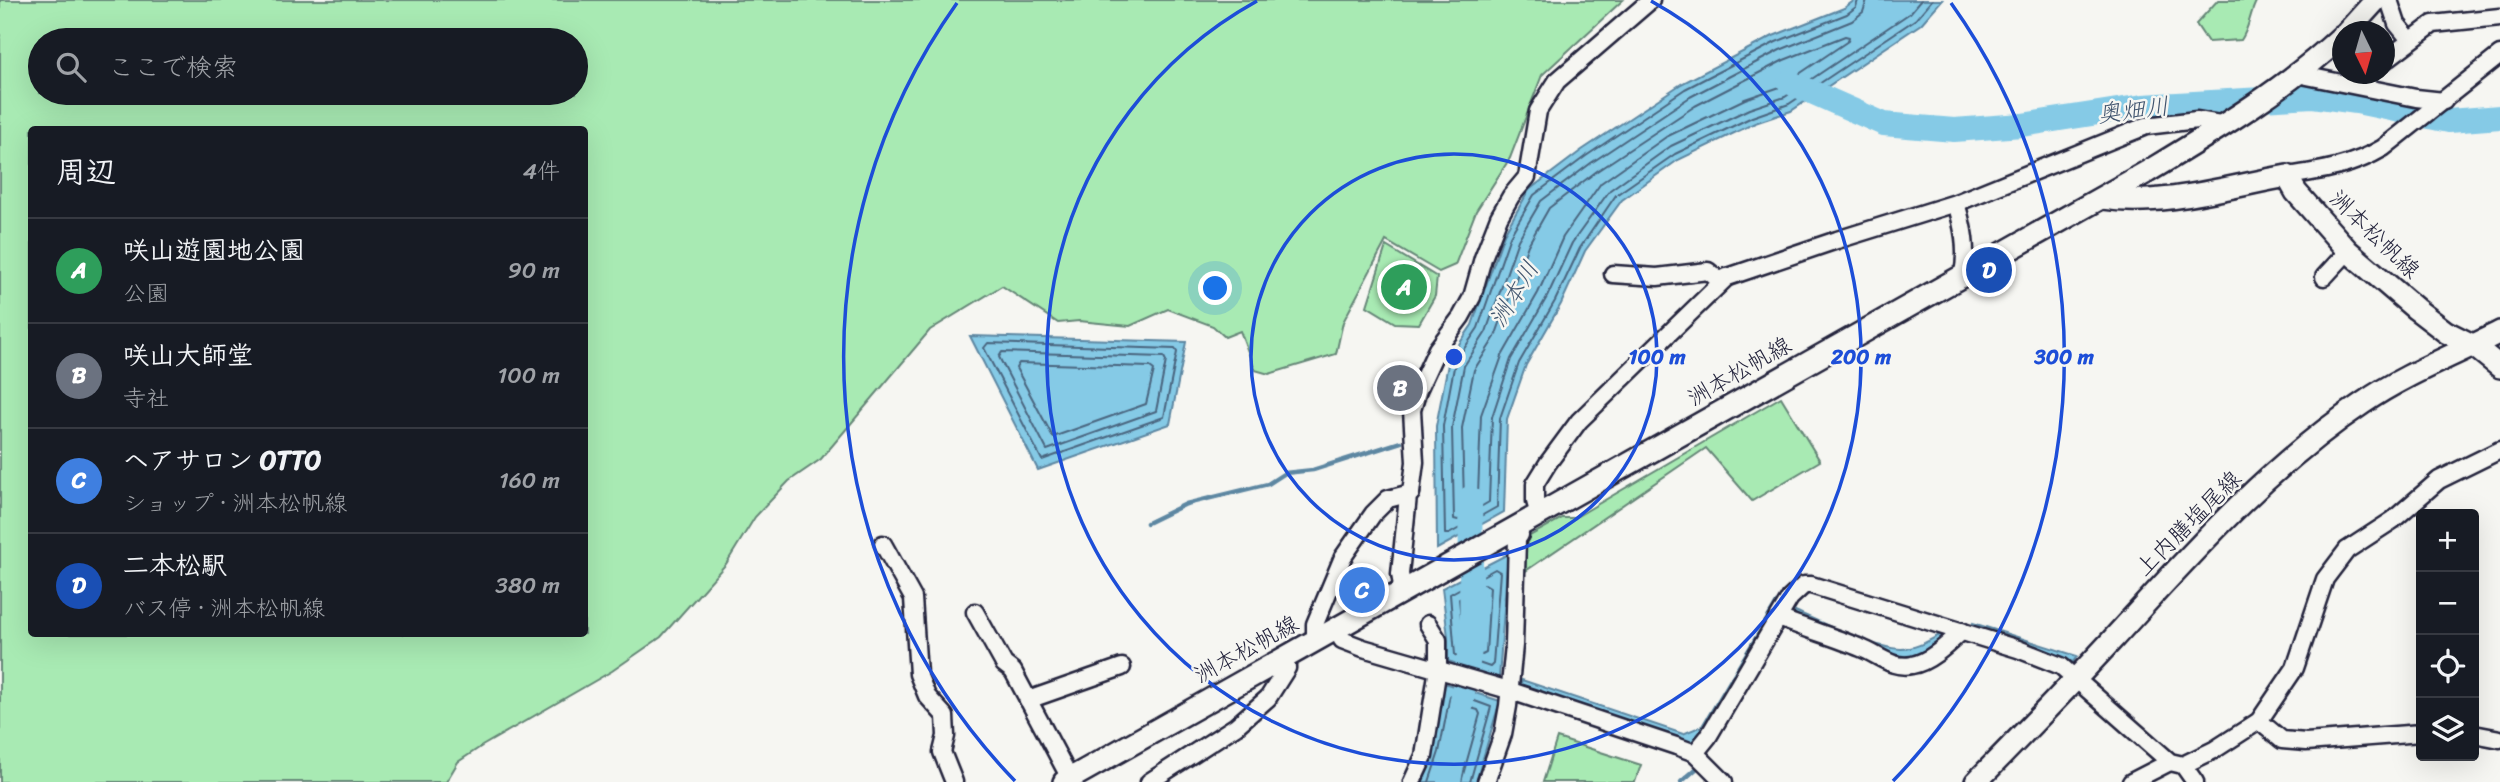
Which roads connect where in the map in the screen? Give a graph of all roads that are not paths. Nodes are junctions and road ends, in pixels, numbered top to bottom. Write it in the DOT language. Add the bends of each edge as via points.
graph roads {
  1 [pos="1651,0"];
  2 [pos="2376,0"];
  3 [pos="2389,0"];
  4 [pos="2500,17"];
  5 [pos="2357,21"];
  6 [pos="2410,40"];
  7 [pos="2332,45"];
  8 [pos="2395,53"];
  9 [pos="2500,55"];
  10 [pos="2292,78"];
  11 [pos="2332,79"];
  12 [pos="2376,84"];
  13 [pos="2440,104"];
  14 [pos="2226,125"];
  15 [pos="2287,176"];
  16 [pos="2102,198"];
  17 [pos="1956,203"];
  18 [pos="2348,251"];
  19 [pos="1613,274"];
  20 [pos="1964,274"];
  21 [pos="1727,277"];
  22 [pos="2324,277"];
  23 [pos="2500,332"];
  24 [pos="2474,346"];
  25 [pos="2500,367"];
  26 [pos="2500,450"];
  27 [pos="1411,493"];
  28 [pos="1539,515"];
  29 [pos="1516,533"];
  30 [pos="883,544"];
  31 [pos="1410,587"];
  32 [pos="975,612"];
  33 [pos="1779,618"];
  34 [pos="1428,624"];
  35 [pos="1336,629"];
  36 [pos="1962,632"];
  37 [pos="1315,640"];
  38 [pos="1282,659"];
  39 [pos="1122,667"];
  40 [pos="1440,669"];
  41 [pos="2077,678"];
  42 [pos="1508,690"];
  43 [pos="1028,700"];
  44 [pos="2259,721"];
  45 [pos="2416,733"];
  46 [pos="2479,735"];
  47 [pos="2500,738"];
  48 [pos="1695,753"];
  49 [pos="2177,764"];
  50 [pos="1069,781"];
  51 [pos="954,782"];
  52 [pos="1149,782"];
  53 [pos="1412,782"];
  54 [pos="1486,782"];
  55 [pos="1724,782"];
  56 [pos="1976,782"];
  57 [pos="2131,782"];
  58 [pos="2195,782"];
  1 -- 27 [label="street" via="1557,81 1538,111 1527,177 1499,217 1472,297 1437,349 1418,390 1412,410 1415,462"];
  2 -- 5 [label="main road"];
  3 -- 6 [label="street" via="2397,24"];
  4 -- 6 [label="street" via="2433,24"];
  6 -- 8 [label="street"];
  7 -- 10 [label="main road, 洲本松帆線"];
  9 -- 13 [label="street"];
  10 -- 11 [label="street"];
  10 -- 14 [label="main road, 洲本松帆線"];
  12 -- 13 [label="street"];
  13 -- 15 [label="street" via="2371,156 2338,168"];
  14 -- 16 [label="main road, 洲本松帆線"];
  14 -- 17 [label="street" via="2197,120 2146,126"];
  15 -- 16 [label="main road" via="2160,200"];
  15 -- 18 [label="main road, 洲本松帆線"];
  16 -- 20 [label="main road, 洲本松帆線"];
  17 -- 20 [label="street" via="1964,232"];
  17 -- 21 [label="street"];
  18 -- 22 [label="street"];
  18 -- 24 [label="main road, 洲本松帆線" via="2446,332"];
  19 -- 21 [label="street" via="1657,278 1708,271 1719,280"];
  20 -- 28 [label="main road, 洲本松帆線"];
  21 -- 28 [label="street" via="1580,421 1535,484"];
  23 -- 24 [label="main road"];
  24 -- 25 [label="main road, 洲本松帆線"];
  24 -- 41 [label="main road, 上内膳塩尾線" via="2364,402 2295,455 2210,534"];
  26 -- 44 [label="street" via="2439,480 2347,551 2325,579 2295,668"];
  27 -- 31 [label="street" via="1400,575"];
  27 -- 37 [label="street" via="1388,499 1343,558 1314,624"];
  28 -- 29 [label="main road, 洲本松帆線"];
  29 -- 31 [label="main road, 洲本松帆線"];
  29 -- 42 [label="street"];
  30 -- 51 [label="street" via="913,598 918,674 927,696 945,716 942,752"];
  31 -- 35 [label="main road, 洲本松帆線"];
  32 -- 43 [label="street"];
  33 -- 36 [label="street" via="1903,667 1931,657"];
  33 -- 36 [label="street" via="1797,591 1811,585"];
  33 -- 48 [label="street"];
  34 -- 40 [label="street" via="1438,640"];
  35 -- 37 [label="main road, 洲本松帆線"];
  35 -- 40 [label="street" via="1342,640"];
  36 -- 41 [label="street" via="2061,666"];
  37 -- 38 [label="main road, 洲本松帆線"];
  38 -- 50 [label="main road, 洲本松帆線"];
  38 -- 52 [label="street" via="1287,668 1268,698 1236,726"];
  39 -- 43 [label="street"];
  40 -- 42 [label="street"];
  40 -- 53 [label="street" via="1424,755"];
  41 -- 49 [label="street"];
  41 -- 56 [label="main road, 上内膳塩尾線"];
  42 -- 48 [label="street"];
  42 -- 54 [label="street" via="1503,734"];
  43 -- 50 [label="street"];
  44 -- 45 [label="street" via="2282,740 2306,742"];
  44 -- 49 [label="street" via="2214,750"];
  46 -- 47 [label="street"];
  48 -- 55 [label="street"];
  49 -- 57 [label="street"];
  49 -- 58 [label="street"];
}
